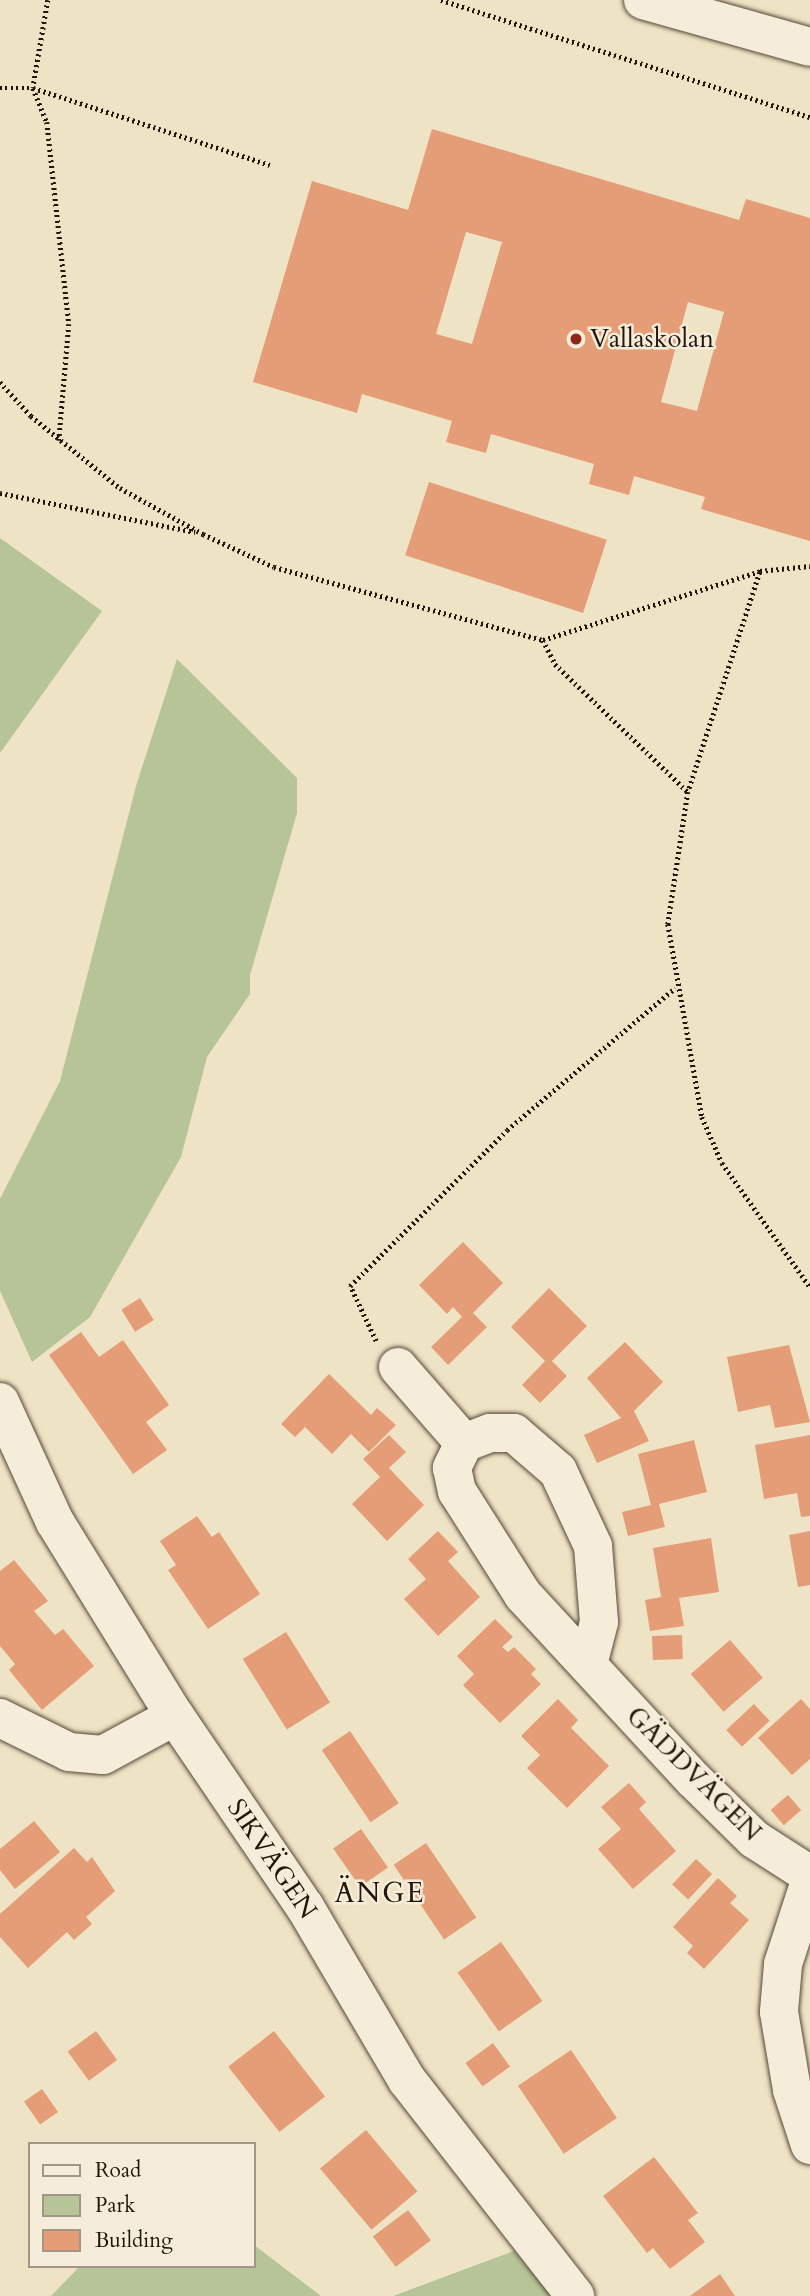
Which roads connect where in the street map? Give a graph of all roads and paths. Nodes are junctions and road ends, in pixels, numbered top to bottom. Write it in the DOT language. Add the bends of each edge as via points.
graph roads {
  1 [pos="48,0"];
  2 [pos="441,0"];
  3 [pos="643,0"];
  4 [pos="810,47"];
  5 [pos="0,88"];
  6 [pos="33,88"];
  7 [pos="810,117"];
  8 [pos="270,165"];
  9 [pos="0,384"];
  10 [pos="59,441"];
  11 [pos="0,493"];
  12 [pos="203,534"];
  13 [pos="810,566"];
  14 [pos="760,571"];
  15 [pos="543,640"];
  16 [pos="688,792"];
  17 [pos="675,988"];
  18 [pos="810,1287"];
  19 [pos="398,1367"];
  20 [pos="0,1402"];
  21 [pos="464,1443"];
  22 [pos="590,1661"];
  23 [pos="175,1716"];
  24 [pos="0,1718"];
  25 [pos="810,1875"];
  26 [pos="810,1881"];
  27 [pos="810,2145"];
  28 [pos="575,2296"];
  1 -- 6 [label="path"];
  2 -- 7 [label="path"];
  3 -- 4 [label="street"];
  5 -- 6 [label="path"];
  6 -- 8 [label="path"];
  6 -- 10 [label="path" via="47,122 69,324"];
  9 -- 10 [label="path"];
  10 -- 12 [label="path" via="120,488"];
  11 -- 12 [label="path"];
  12 -- 15 [label="path" via="274,567"];
  13 -- 14 [label="path"];
  14 -- 15 [label="path"];
  14 -- 16 [label="path"];
  15 -- 16 [label="path" via="555,664"];
  16 -- 17 [label="path" via="668,924"];
  17 -- 18 [label="path" via="702,1117 722,1163"];
  17 -- 19 [label="path" via="507,1130 350,1286 369,1333"];
  19 -- 21 [label="street"];
  20 -- 23 [label="street, SIKVÄGEN" via="55,1522"];
  21 -- 22 [label="street, GÄDDVÄGEN" via="452,1468 469,1516 523,1595"];
  21 -- 22 [label="street" via="490,1433 514,1433 565,1483 593,1546 599,1622"];
  22 -- 25 [label="street, GÄDDVÄGEN" via="702,1788 754,1839"];
  23 -- 24 [label="street" via="103,1755 69,1752"];
  23 -- 28 [label="street, SIKVÄGEN" via="305,1907 407,2080"];
  26 -- 27 [label="street" via="783,1964 779,2012 792,2090"];
}
